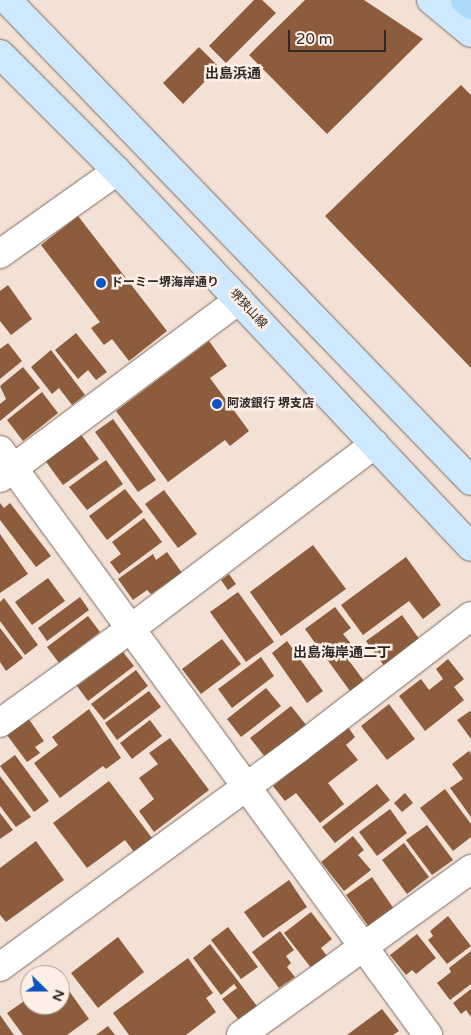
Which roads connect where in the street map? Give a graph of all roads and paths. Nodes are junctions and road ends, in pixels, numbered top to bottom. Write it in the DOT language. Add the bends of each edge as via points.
graph roads {
  1 [pos="8,0"];
  2 [pos="431,0"];
  3 [pos="465,0"];
  4 [pos="471,5"];
  5 [pos="471,33"];
  6 [pos="0,54"];
  7 [pos="117,171"];
  8 [pos="0,254"];
  9 [pos="239,300"];
  10 [pos="375,444"];
  11 [pos="4,466"];
  12 [pos="471,481"];
  13 [pos="471,547"];
  14 [pos="471,616"];
  15 [pos="130,630"];
  16 [pos="0,723"];
  17 [pos="247,786"];
  18 [pos="471,869"];
  19 [pos="363,947"];
  20 [pos="0,967"];
  21 [pos="241,1035"];
  22 [pos="428,1035"];
  1 -- 12 [label="main road"];
  2 -- 5 [label="main road"];
  3 -- 4 [label="highway"];
  6 -- 7 [label="main road, 堺狭山線"];
  7 -- 8 [label="street"];
  7 -- 9 [label="main road, 堺狭山線"];
  9 -- 10 [label="main road, 堺狭山線"];
  9 -- 11 [label="street"];
  10 -- 13 [label="main road, 堺狭山線"];
  10 -- 15 [label="street"];
  11 -- 15 [label="street"];
  14 -- 17 [label="street"];
  15 -- 16 [label="street"];
  15 -- 17 [label="street"];
  17 -- 19 [label="street"];
  17 -- 20 [label="street"];
  18 -- 19 [label="street"];
  19 -- 21 [label="street"];
  19 -- 22 [label="street"];
}
